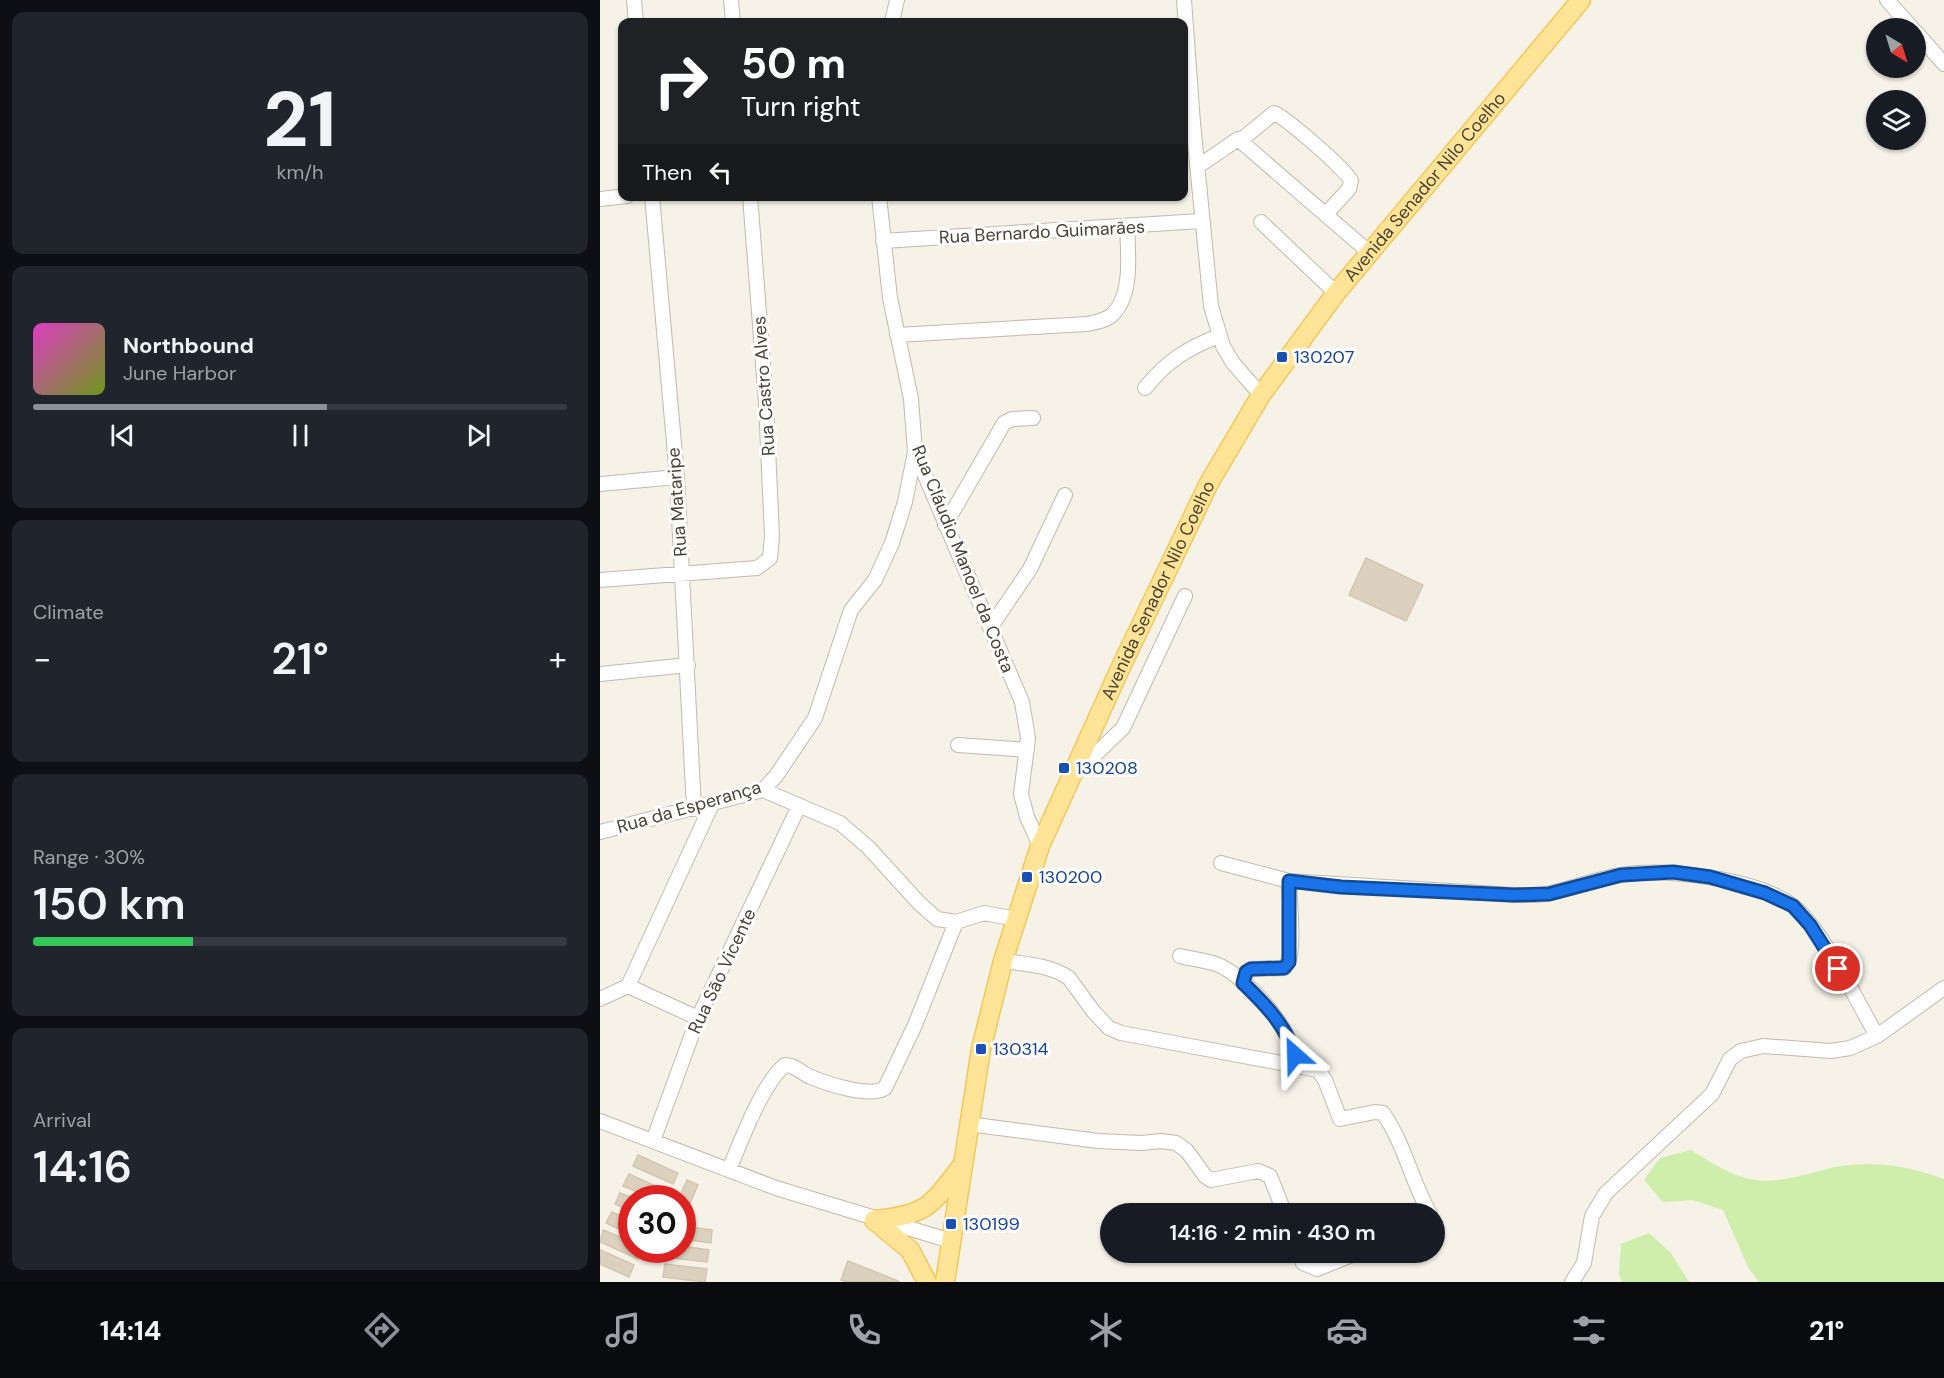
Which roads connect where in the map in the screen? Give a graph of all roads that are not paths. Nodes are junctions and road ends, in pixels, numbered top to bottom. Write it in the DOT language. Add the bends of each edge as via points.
graph roads {
  1 [pos="634,0"];
  2 [pos="731,0"];
  3 [pos="897,0"];
  4 [pos="1184,0"];
  5 [pos="1581,0"];
  6 [pos="1887,0"];
  7 [pos="636,18"];
  8 [pos="733,18"];
  9 [pos="893,18"];
  10 [pos="1185,18"];
  11 [pos="1903,18"];
  12 [pos="1926,43"];
  13 [pos="1944,64"];
  14 [pos="1188,123"];
  15 [pos="1240,141"];
  16 [pos="1197,167"];
  17 [pos="618,197"];
  18 [pos="600,199"];
  19 [pos="652,201"];
  20 [pos="750,201"];
  21 [pos="879,201"];
  22 [pos="1326,214"];
  23 [pos="1202,221"];
  24 [pos="1261,222"];
  25 [pos="1127,227"];
  26 [pos="883,241"];
  27 [pos="1370,253"];
  28 [pos="1336,293"];
  29 [pos="897,335"];
  30 [pos="1219,336"];
  31 [pos="1145,388"];
  32 [pos="1261,395"];
  33 [pos="1033,418"];
  34 [pos="915,452"];
  35 [pos="677,477"];
  36 [pos="600,484"];
  37 [pos="1065,495"];
  38 [pos="945,525"];
  39 [pos="682,572"];
  40 [pos="600,580"];
  41 [pos="1185,596"];
  42 [pos="990,628"];
  43 [pos="688,665"];
  44 [pos="600,674"];
  45 [pos="958,745"];
  46 [pos="1027,750"];
  47 [pos="1070,780"];
  48 [pos="763,790"];
  49 [pos="712,804"];
  50 [pos="799,806"];
  51 [pos="694,809"];
  52 [pos="601,834"];
  53 [pos="1040,846"];
  54 [pos="1221,863"];
  55 [pos="1289,881"];
  56 [pos="1016,919"];
  57 [pos="956,922"];
  58 [pos="1180,956"];
  59 [pos="1003,961"];
  60 [pos="1243,983"];
  61 [pos="628,986"];
  62 [pos="1944,988"];
  63 [pos="600,999"];
  64 [pos="698,1018"];
  65 [pos="1877,1036"];
  66 [pos="1294,1064"];
  67 [pos="600,1121"];
  68 [pos="968,1124"];
  69 [pos="653,1141"];
  70 [pos="962,1166"];
  71 [pos="729,1170"];
  72 [pos="1281,1203"];
  73 [pos="1424,1203"];
  74 [pos="874,1220"];
  75 [pos="951,1241"];
  76 [pos="1304,1263"];
  77 [pos="1332,1263"];
  78 [pos="927,1282"];
  79 [pos="945,1282"];
  80 [pos="1572,1282"];
  1 -- 7 [label="street"];
  2 -- 8 [label="street"];
  3 -- 9 [label="street"];
  4 -- 10 [label="street"];
  5 -- 27 [label="main road, Avenida Senador Nilo Coelho"];
  6 -- 11 [label="street"];
  12 -- 13 [label="street"];
  14 -- 16 [label="street"];
  15 -- 16 [label="street" via="1232,141"];
  15 -- 22 [label="street"];
  15 -- 22 [label="street" via="1274,113 1328,156 1351,181 1349,189"];
  16 -- 23 [label="street"];
  17 -- 18 [label="street"];
  19 -- 35 [label="street, Rua Mataripe"];
  20 -- 39 [label="street, Rua Castro Alves" via="766,403 770,558 757,568"];
  21 -- 26 [label="street, Rua Cláudio Manoel da Costa"];
  22 -- 27 [label="street"];
  23 -- 25 [label="street, Rua Bernardo Guimarães"];
  23 -- 30 [label="street" via="1211,306"];
  24 -- 28 [label="street"];
  25 -- 26 [label="street, Rua Bernardo Guimarães"];
  25 -- 29 [label="street" via="1125,288 1114,314 1104,320"];
  26 -- 29 [label="street, Rua Cláudio Manoel da Costa"];
  27 -- 28 [label="main road, Avenida Senador Nilo Coelho"];
  28 -- 32 [label="main road, Avenida Senador Nilo Coelho"];
  29 -- 34 [label="street, Rua Cláudio Manoel da Costa" via="911,399"];
  30 -- 31 [label="street" via="1176,356"];
  30 -- 32 [label="street" via="1233,363"];
  32 -- 47 [label="main road, Avenida Senador Nilo Coelho" via="1181,539"];
  33 -- 38 [label="street" via="1004,423"];
  34 -- 38 [label="street, Rua Cláudio Manoel da Costa"];
  34 -- 48 [label="street, Rua da Esperança" via="892,543 875,580 851,610 815,718"];
  35 -- 36 [label="street"];
  35 -- 39 [label="street, Rua Mataripe"];
  37 -- 42 [label="street" via="1030,569"];
  38 -- 42 [label="street, Rua Cláudio Manoel da Costa"];
  39 -- 40 [label="street"];
  39 -- 43 [label="street, Rua Mataripe"];
  41 -- 47 [label="street" via="1123,728"];
  42 -- 46 [label="street, Rua Cláudio Manoel da Costa" via="1022,702"];
  43 -- 44 [label="street"];
  43 -- 51 [label="street, Rua Mataripe"];
  45 -- 46 [label="street"];
  46 -- 53 [label="street, Rua Cláudio Manoel da Costa" via="1021,794"];
  47 -- 53 [label="main road, Avenida Senador Nilo Coelho"];
  48 -- 49 [label="street, Rua da Esperança"];
  48 -- 50 [label="street"];
  49 -- 51 [label="street, Rua da Esperança"];
  49 -- 61 [label="street"];
  50 -- 57 [label="street" via="840,823 855,834 919,903 938,918"];
  50 -- 64 [label="street, Rua São Vicente"];
  51 -- 52 [label="street, Rua da Esperança"];
  53 -- 56 [label="main road, Avenida Senador Nilo Coelho"];
  54 -- 55 [label="street"];
  55 -- 60 [label="street" via="1289,962 1284,968 1251,969"];
  55 -- 65 [label="street" via="1514,895 1549,894 1621,875 1673,872 1724,879 1793,906 1828,952"];
  56 -- 57 [label="street" via="984,914"];
  56 -- 59 [label="main road, Avenida Senador Nilo Coelho"];
  57 -- 71 [label="street" via="885,1088 866,1092 812,1078 785,1065 748,1125"];
  58 -- 60 [label="street" via="1217,964"];
  59 -- 66 [label="street" via="1063,974 1109,1028 1121,1033"];
  59 -- 68 [label="main road, Avenida Senador Nilo Coelho" via="982,1042"];
  60 -- 66 [label="street" via="1284,1030 1295,1055"];
  61 -- 63 [label="street"];
  61 -- 64 [label="street"];
  62 -- 65 [label="street"];
  64 -- 69 [label="street, Rua São Vicente"];
  65 -- 80 [label="street" via="1850,1048 1831,1051 1763,1046 1741,1051 1730,1059 1712,1094 1606,1193 1592,1216 1584,1263"];
  66 -- 73 [label="street" via="1322,1073 1340,1119 1383,1113"];
  67 -- 69 [label="street"];
  68 -- 70 [label="main road, Avenida Senador Nilo Coelho"];
  68 -- 72 [label="street" via="1098,1141 1176,1143 1211,1180 1265,1173 1270,1176"];
  69 -- 71 [label="street"];
  70 -- 74 [label="main road" via="923,1210 900,1218"];
  70 -- 75 [label="main road, Avenida Senador Nilo Coelho"];
  71 -- 74 [label="street"];
  74 -- 75 [label="street"];
  74 -- 78 [label="main road" via="910,1250"];
  75 -- 79 [label="main road, Avenida Senador Nilo Coelho"];
  76 -- 77 [label="street" via="1317,1269"];
}
